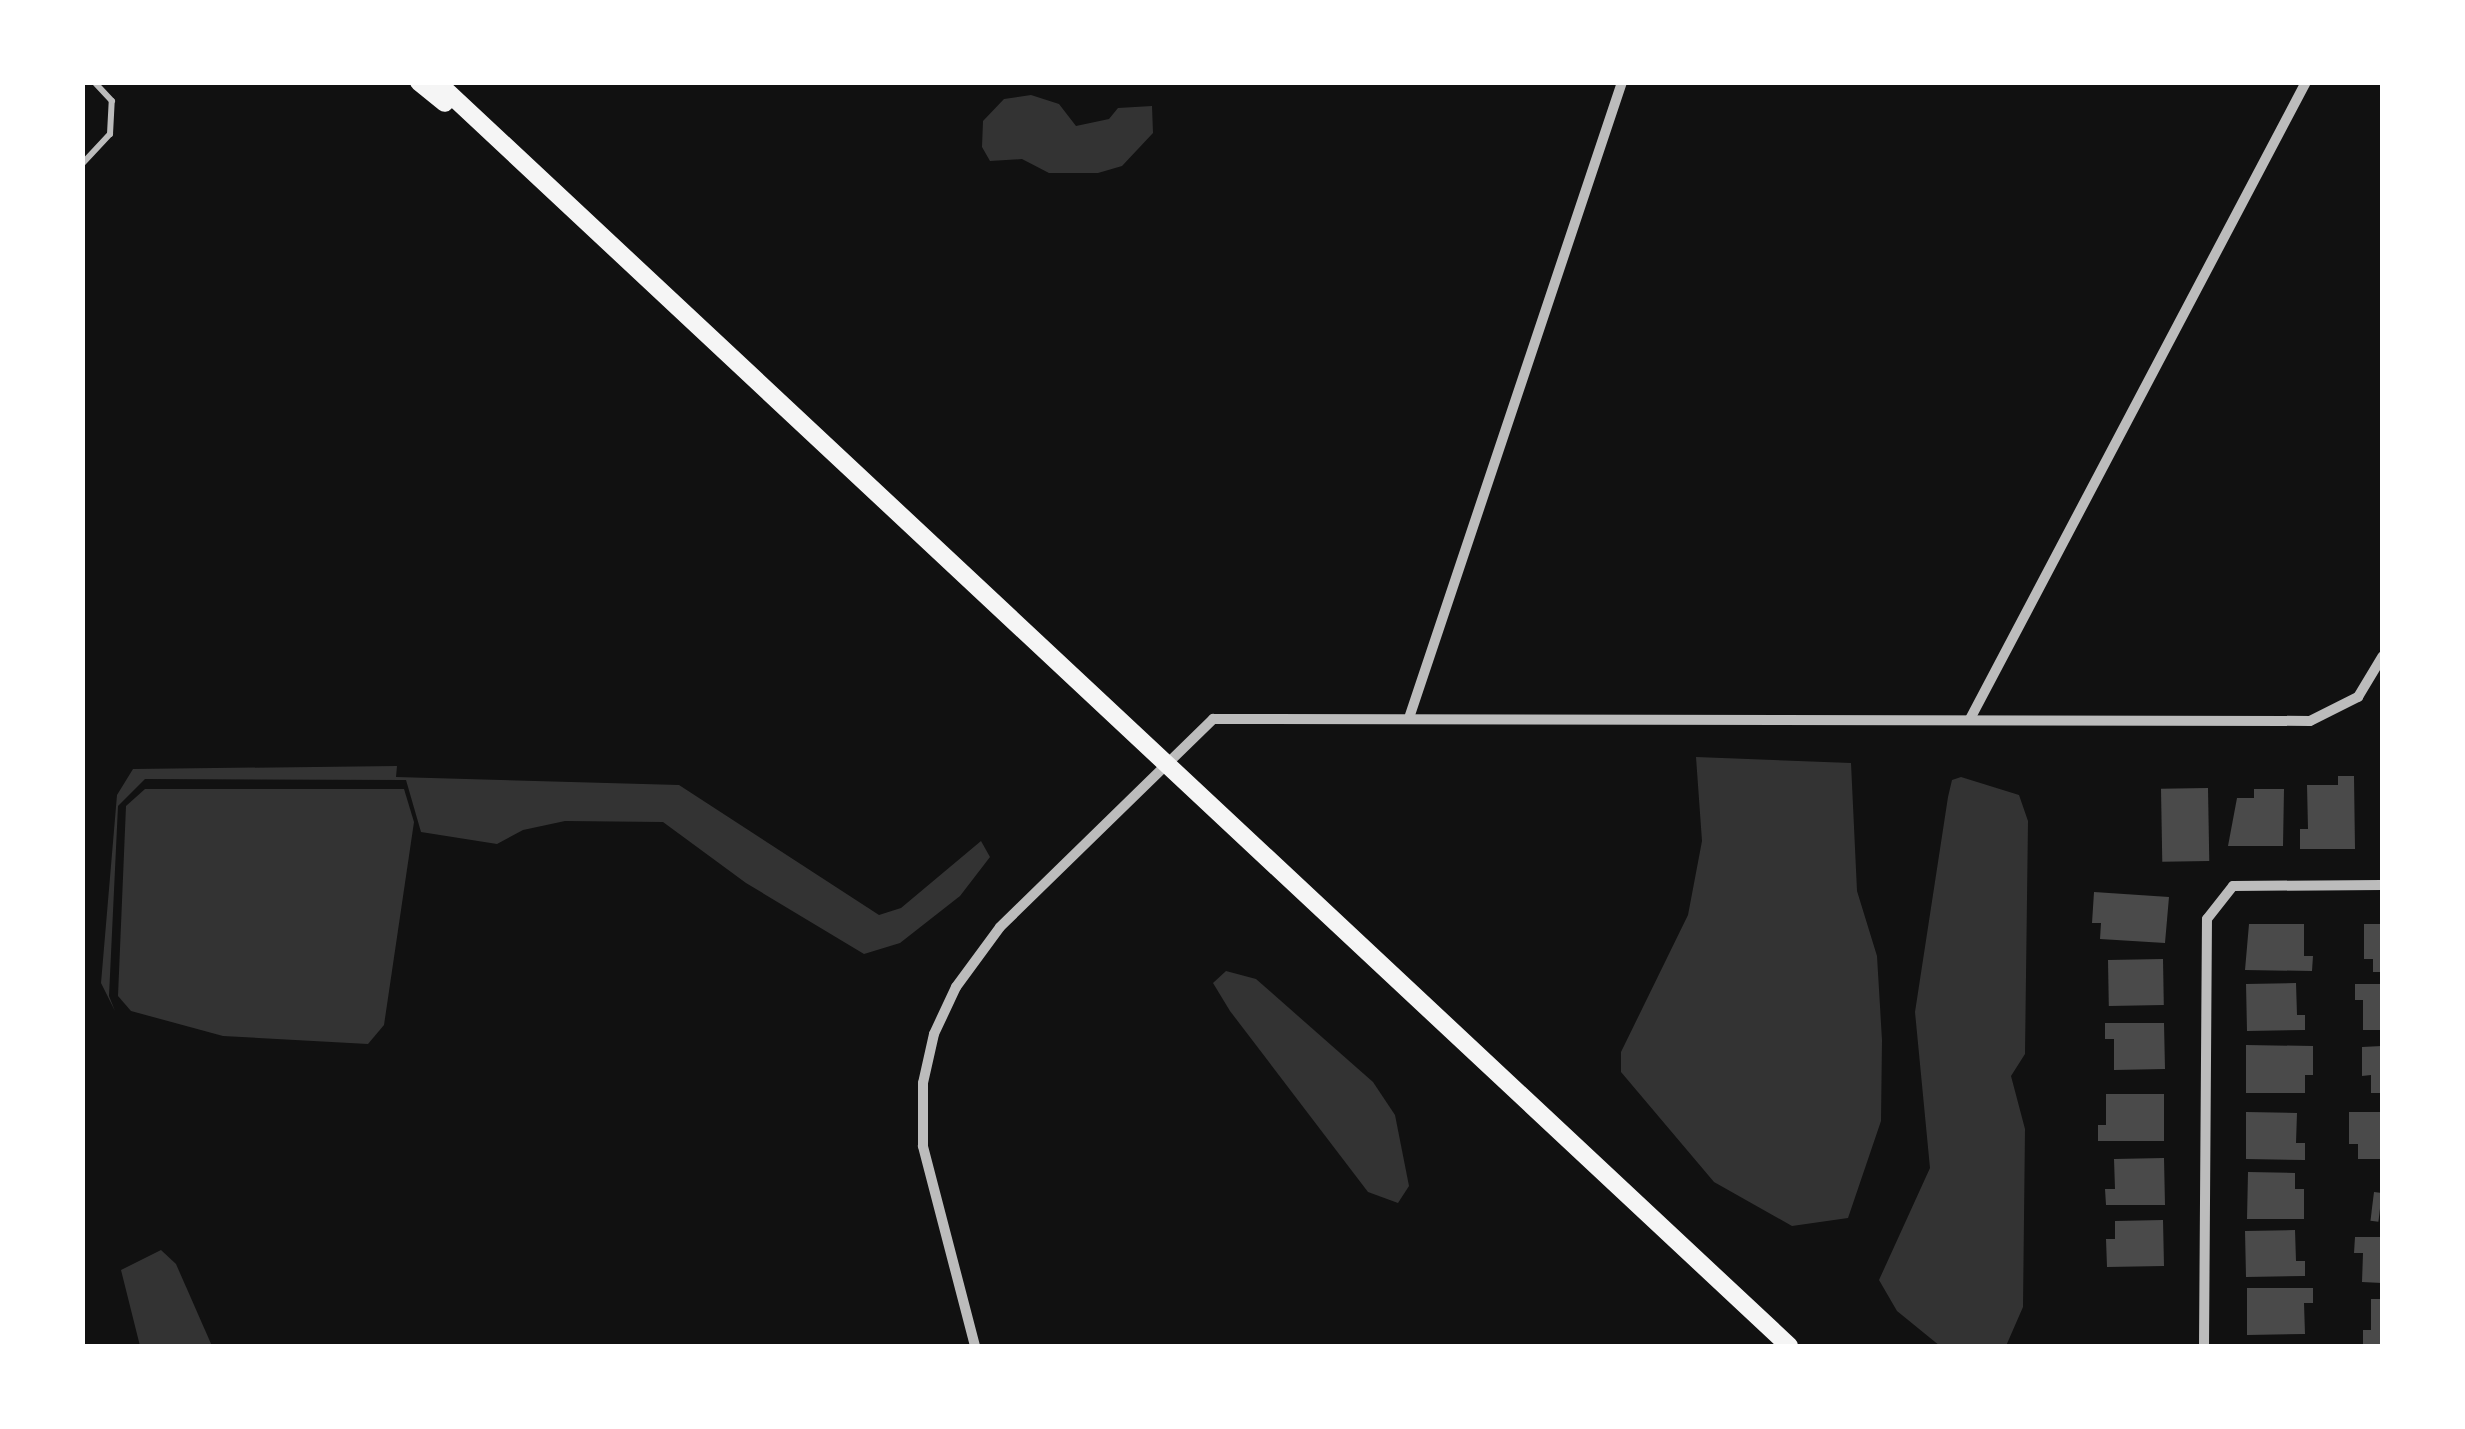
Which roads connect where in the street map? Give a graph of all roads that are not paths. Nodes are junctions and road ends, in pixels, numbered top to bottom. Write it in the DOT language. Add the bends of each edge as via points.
graph roads {
  1 [pos="94,82"];
  2 [pos="419,82"];
  3 [pos="437,82"];
  4 [pos="1622,82"];
  5 [pos="2306,82"];
  6 [pos="489,136"];
  7 [pos="82,164"];
  8 [pos="2382,658"];
  9 [pos="1409,718"];
  10 [pos="1970,719"];
  11 [pos="1165,761"];
  12 [pos="2382,884"];
  13 [pos="975,1346"];
  14 [pos="1789,1346"];
  15 [pos="2204,1346"];
  1 -- 7 [label="lane" via="112,101 110,134"];
  2 -- 6 [label="main road"];
  3 -- 6 [label="main road"];
  4 -- 9 [label="street"];
  5 -- 10 [label="street"];
  6 -- 11 [label="main road"];
  8 -- 10 [label="street" via="2358,697 2310,720"];
  9 -- 10 [label="street"];
  9 -- 11 [label="street" via="1214,718"];
  11 -- 13 [label="street" via="1000,927 956,987 934,1034 922,1083 922,1146"];
  11 -- 14 [label="main road"];
  12 -- 15 [label="street" via="2233,886 2207,919"];
}
